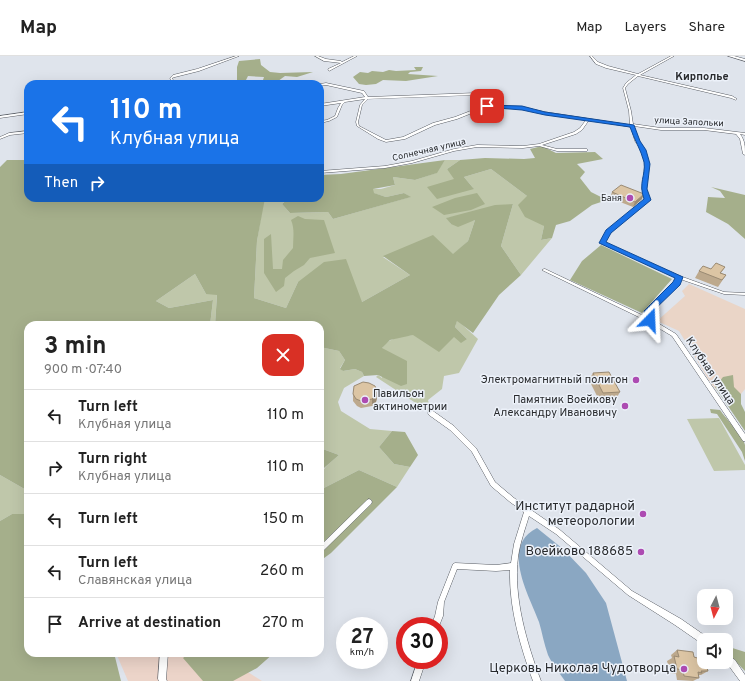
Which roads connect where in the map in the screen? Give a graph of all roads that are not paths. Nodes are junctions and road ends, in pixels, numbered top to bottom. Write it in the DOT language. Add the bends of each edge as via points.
graph roads {
  1 [pos="238,56"];
  2 [pos="316,56"];
  3 [pos="356,56"];
  4 [pos="591,56"];
  5 [pos="673,56"];
  6 [pos="730,56"];
  7 [pos="745,60"];
  8 [pos="341,62"];
  9 [pos="329,70"];
  10 [pos="639,75"];
  11 [pos="172,80"];
  12 [pos="324,84"];
  13 [pos="367,98"];
  14 [pos="736,99"];
  15 [pos="344,101"];
  16 [pos="324,104"];
  17 [pos="498,106"];
  18 [pos="24,114"];
  19 [pos="0,117"];
  20 [pos="588,119"];
  21 [pos="324,121"];
  22 [pos="632,125"];
  23 [pos="24,132"];
  24 [pos="737,133"];
  25 [pos="745,134"];
  26 [pos="0,138"];
  27 [pos="539,145"];
  28 [pos="586,150"];
  29 [pos="745,154"];
  30 [pos="324,172"];
  31 [pos="544,270"];
  32 [pos="679,277"];
  33 [pos="745,294"];
  34 [pos="650,320"];
  35 [pos="431,413"];
  36 [pos="745,440"];
  37 [pos="369,502"];
  38 [pos="528,511"];
  39 [pos="324,546"];
  40 [pos="514,566"];
  41 [pos="439,617"];
  42 [pos="697,635"];
  43 [pos="164,657"];
  44 [pos="733,664"];
  45 [pos="419,669"];
  46 [pos="163,681"];
  47 [pos="414,681"];
  48 [pos="537,681"];
  49 [pos="745,681"];
  1 -- 11 [label="street" via="174,76"];
  2 -- 8 [label="street"];
  3 -- 8 [label="street"];
  4 -- 10 [label="street" via="598,63"];
  5 -- 10 [label="street"];
  6 -- 7 [label="street"];
  8 -- 9 [label="street"];
  10 -- 14 [label="street"];
  10 -- 22 [label="street" via="624,88"];
  12 -- 13 [label="street" via="363,92"];
  13 -- 15 [label="street"];
  13 -- 17 [label="street" via="476,94"];
  13 -- 17 [label="street" via="362,103 358,126 386,141 404,138 434,124 487,106"];
  15 -- 16 [label="street"];
  15 -- 21 [label="street" via="336,118"];
  17 -- 20 [label="street, улица Запольки"];
  18 -- 19 [label="street"];
  20 -- 22 [label="street, улица Запольки"];
  20 -- 27 [label="street, Солнечная улица" via="575,133"];
  22 -- 24 [label="street, улица Запольки"];
  22 -- 32 [label="street" via="647,164 644,189 648,200 609,232 602,243"];
  23 -- 26 [label="street"];
  24 -- 25 [label="street, улица Запольки"];
  24 -- 29 [label="street" via="742,139"];
  27 -- 28 [label="street" via="557,150"];
  27 -- 30 [label="street, Солнечная улица" via="477,146 406,163"];
  31 -- 34 [label="street, Клубная улица"];
  32 -- 33 [label="street" via="724,293"];
  32 -- 34 [label="street" via="677,283 648,311"];
  34 -- 36 [label="street, Клубная улица" via="674,335"];
  35 -- 38 [label="street" via="452,428 474,450 493,484"];
  37 -- 39 [label="street"];
  38 -- 40 [label="street"];
  38 -- 42 [label="street" via="558,532 624,589"];
  40 -- 41 [label="street" via="455,566 441,602"];
  40 -- 48 [label="street" via="514,590 522,633"];
  43 -- 46 [label="street"];
  44 -- 49 [label="street"];
  45 -- 47 [label="street"];
}
